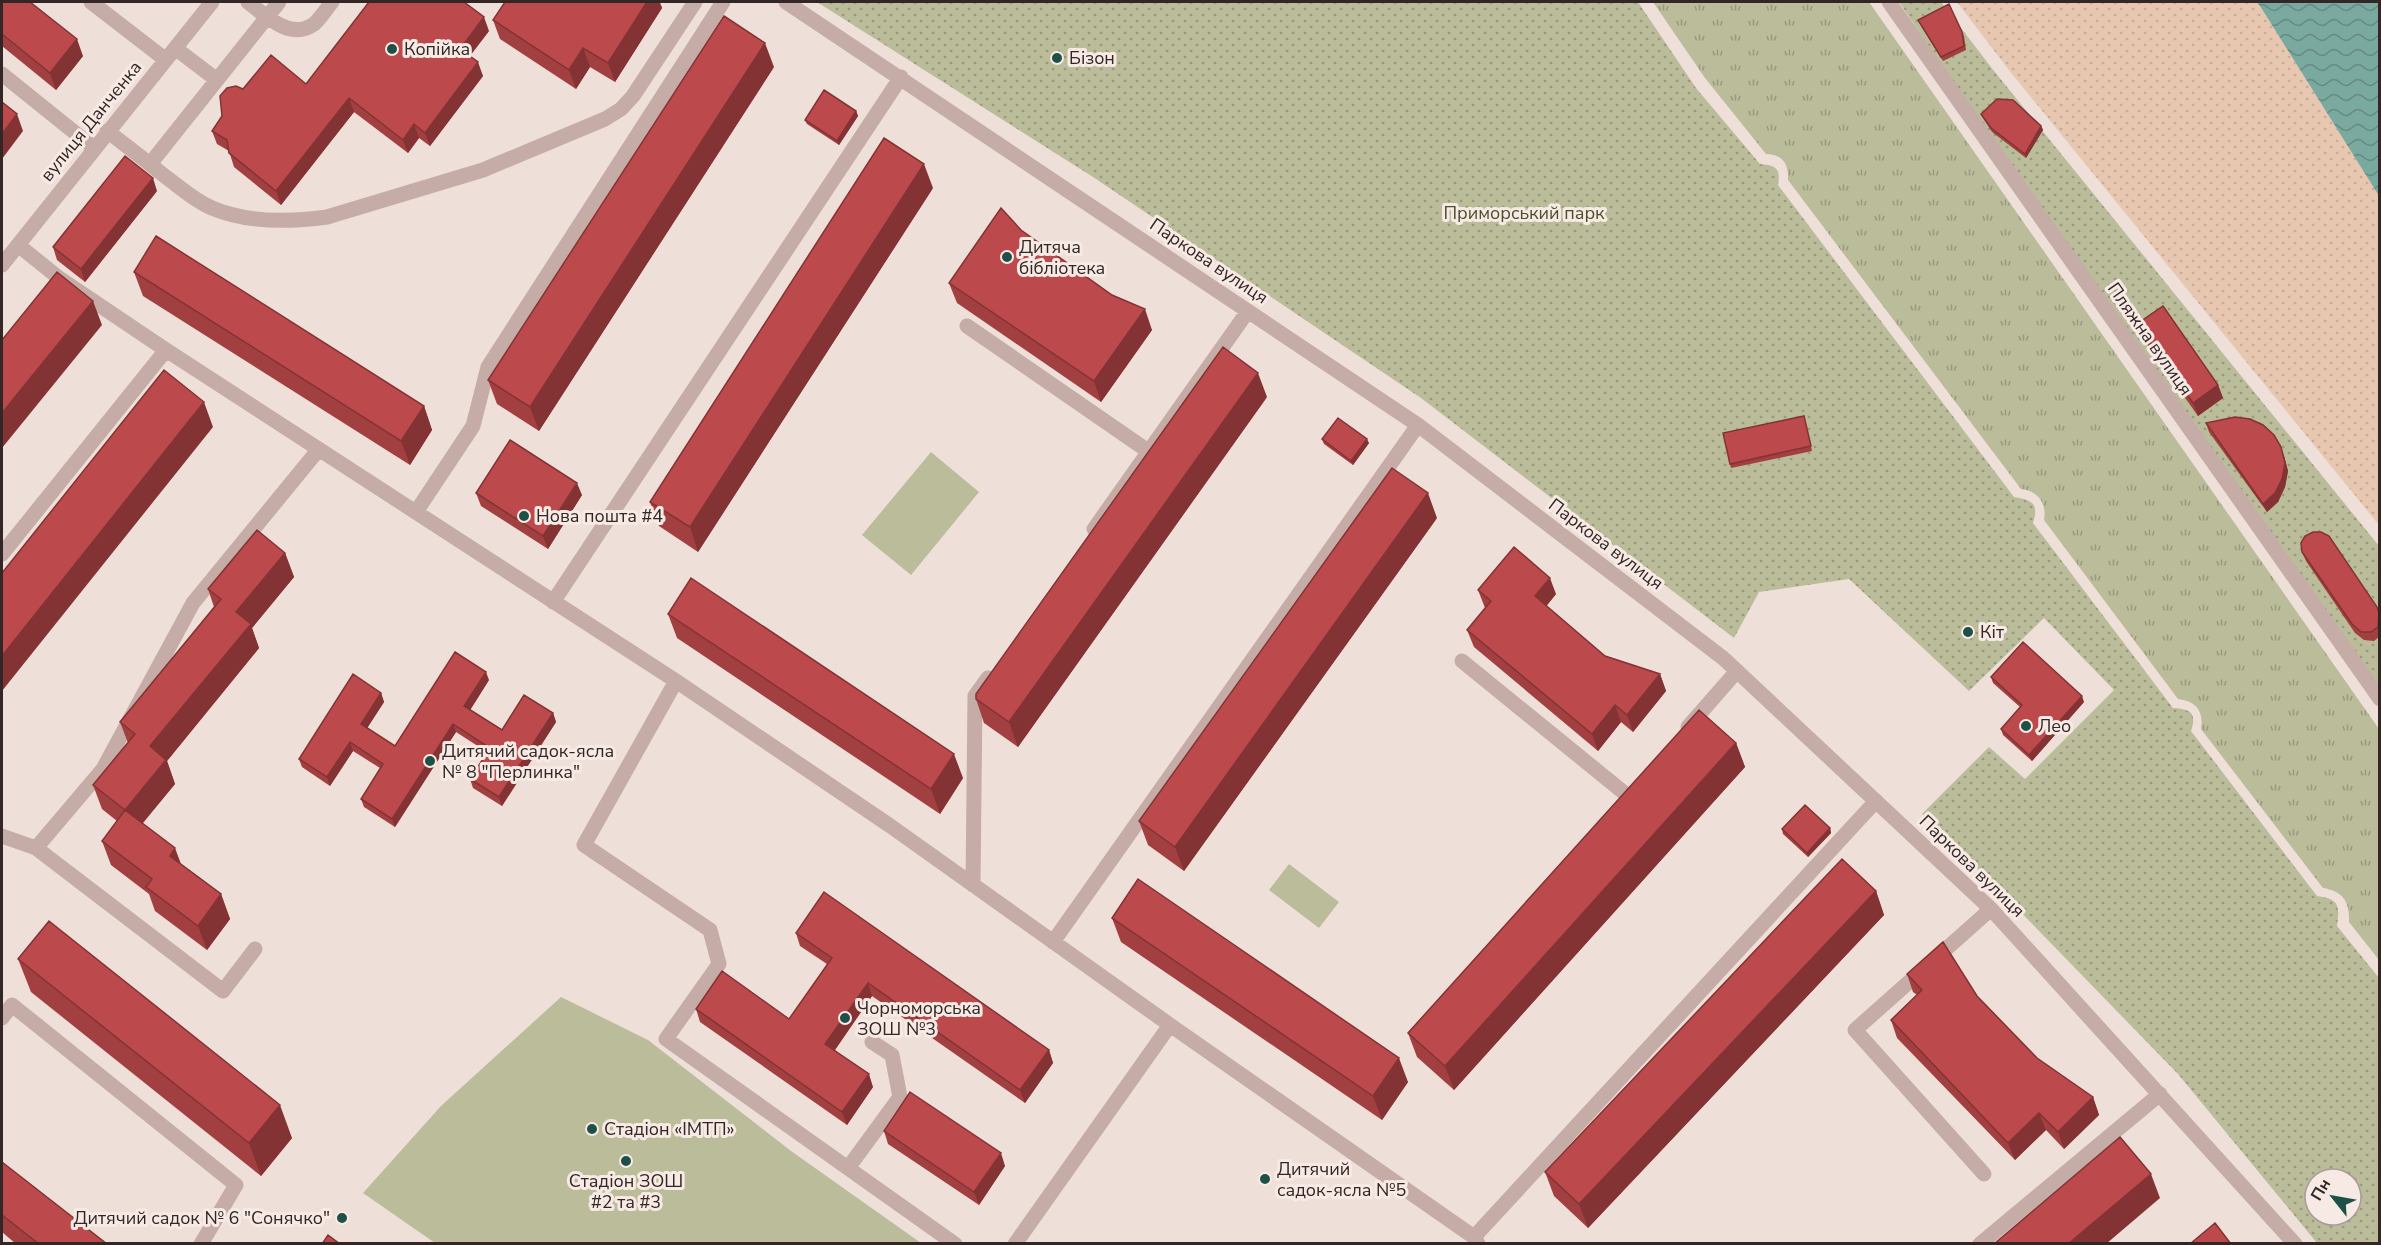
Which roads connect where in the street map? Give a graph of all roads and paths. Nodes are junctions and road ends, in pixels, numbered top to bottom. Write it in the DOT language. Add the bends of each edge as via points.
graph roads {
  1 [pos="91,2"];
  2 [pos="212,2"];
  3 [pos="248,2"];
  4 [pos="279,2"];
  5 [pos="332,2"];
  6 [pos="695,2"];
  7 [pos="723,2"];
  8 [pos="786,2"];
  9 [pos="1890,2"];
  10 [pos="267,17"];
  11 [pos="170,54"];
  12 [pos="2,74"];
  13 [pos="901,77"];
  14 [pos="217,80"];
  15 [pos="107,131"];
  16 [pos="94,148"];
  17 [pos="150,164"];
  18 [pos="18,245"];
  19 [pos="2,266"];
  20 [pos="1248,311"];
  21 [pos="967,326"];
  22 [pos="166,350"];
  23 [pos="1418,426"];
  24 [pos="318,450"];
  25 [pos="1148,451"];
  26 [pos="416,512"];
  27 [pos="1082,545"];
  28 [pos="2,554"];
  29 [pos="553,602"];
  30 [pos="1462,661"];
  31 [pos="995,668"];
  32 [pos="1737,671"];
  33 [pos="676,681"];
  34 [pos="2377,691"];
  35 [pos="1674,743"];
  36 [pos="1628,796"];
  37 [pos="1876,801"];
  38 [pos="2,836"];
  39 [pos="36,848"];
  40 [pos="973,885"];
  41 [pos="1991,909"];
  42 [pos="1053,942"];
  43 [pos="255,949"];
  44 [pos="2,1018"];
  45 [pos="1170,1025"];
  46 [pos="872,1042"];
  47 [pos="2160,1094"];
  48 [pos="848,1168"];
  49 [pos="1984,1174"];
  50 [pos="1476,1240"];
  51 [pos="201,1244"];
  52 [pos="955,1244"];
  53 [pos="1015,1244"];
  54 [pos="1980,1244"];
  55 [pos="2295,1244"];
  1 -- 11 [label="street"];
  2 -- 11 [label="street, вулиця Данченка"];
  3 -- 10 [label="street"];
  4 -- 10 [label="street"];
  5 -- 10 [label="street" via="315,23 304,29 293,30"];
  6 -- 17 [label="street" via="621,109 483,170 443,183 327,217 276,220 212,208"];
  7 -- 26 [label="street" via="488,367 472,426"];
  8 -- 13 [label="street, Паркова вулиця"];
  9 -- 34 [label="street, Пляжна вулиця"];
  10 -- 14 [label="street"];
  11 -- 14 [label="street"];
  11 -- 15 [label="street, вулиця Данченка"];
  12 -- 16 [label="street"];
  13 -- 20 [label="street, Паркова вулиця"];
  13 -- 29 [label="street"];
  14 -- 17 [label="street"];
  15 -- 16 [label="street, вулиця Данченка"];
  15 -- 17 [label="street"];
  16 -- 18 [label="street, вулиця Данченка"];
  18 -- 19 [label="street, вулиця Данченка"];
  18 -- 22 [label="street" via="59,278"];
  20 -- 23 [label="street, Паркова вулиця"];
  20 -- 25 [label="street"];
  21 -- 25 [label="street"];
  22 -- 24 [label="street"];
  22 -- 28 [label="street"];
  23 -- 32 [label="street, Паркова вулиця"];
  23 -- 42 [label="street"];
  24 -- 26 [label="street"];
  24 -- 39 [label="street" via="193,603 103,769"];
  25 -- 27 [label="street"];
  26 -- 29 [label="street"];
  29 -- 33 [label="street"];
  30 -- 36 [label="street"];
  31 -- 40 [label="street" via="975,696"];
  32 -- 35 [label="street"];
  32 -- 37 [label="street, Паркова вулиця"];
  33 -- 40 [label="street"];
  33 -- 48 [label="street" via="584,845 710,930 719,963 666,1039"];
  37 -- 41 [label="street, Паркова вулиця"];
  37 -- 50 [label="street"];
  38 -- 39 [label="street"];
  39 -- 43 [label="street" via="223,991"];
  40 -- 42 [label="street"];
  41 -- 47 [label="street, Паркова вулиця"];
  41 -- 49 [label="street" via="1855,1030"];
  42 -- 45 [label="street"];
  44 -- 51 [label="street" via="12,1005 236,1185"];
  45 -- 50 [label="street"];
  45 -- 53 [label="street"];
  46 -- 48 [label="street" via="892,1055 900,1096"];
  47 -- 54 [label="street"];
  47 -- 55 [label="street, Паркова вулиця"];
  48 -- 52 [label="street"];
}
